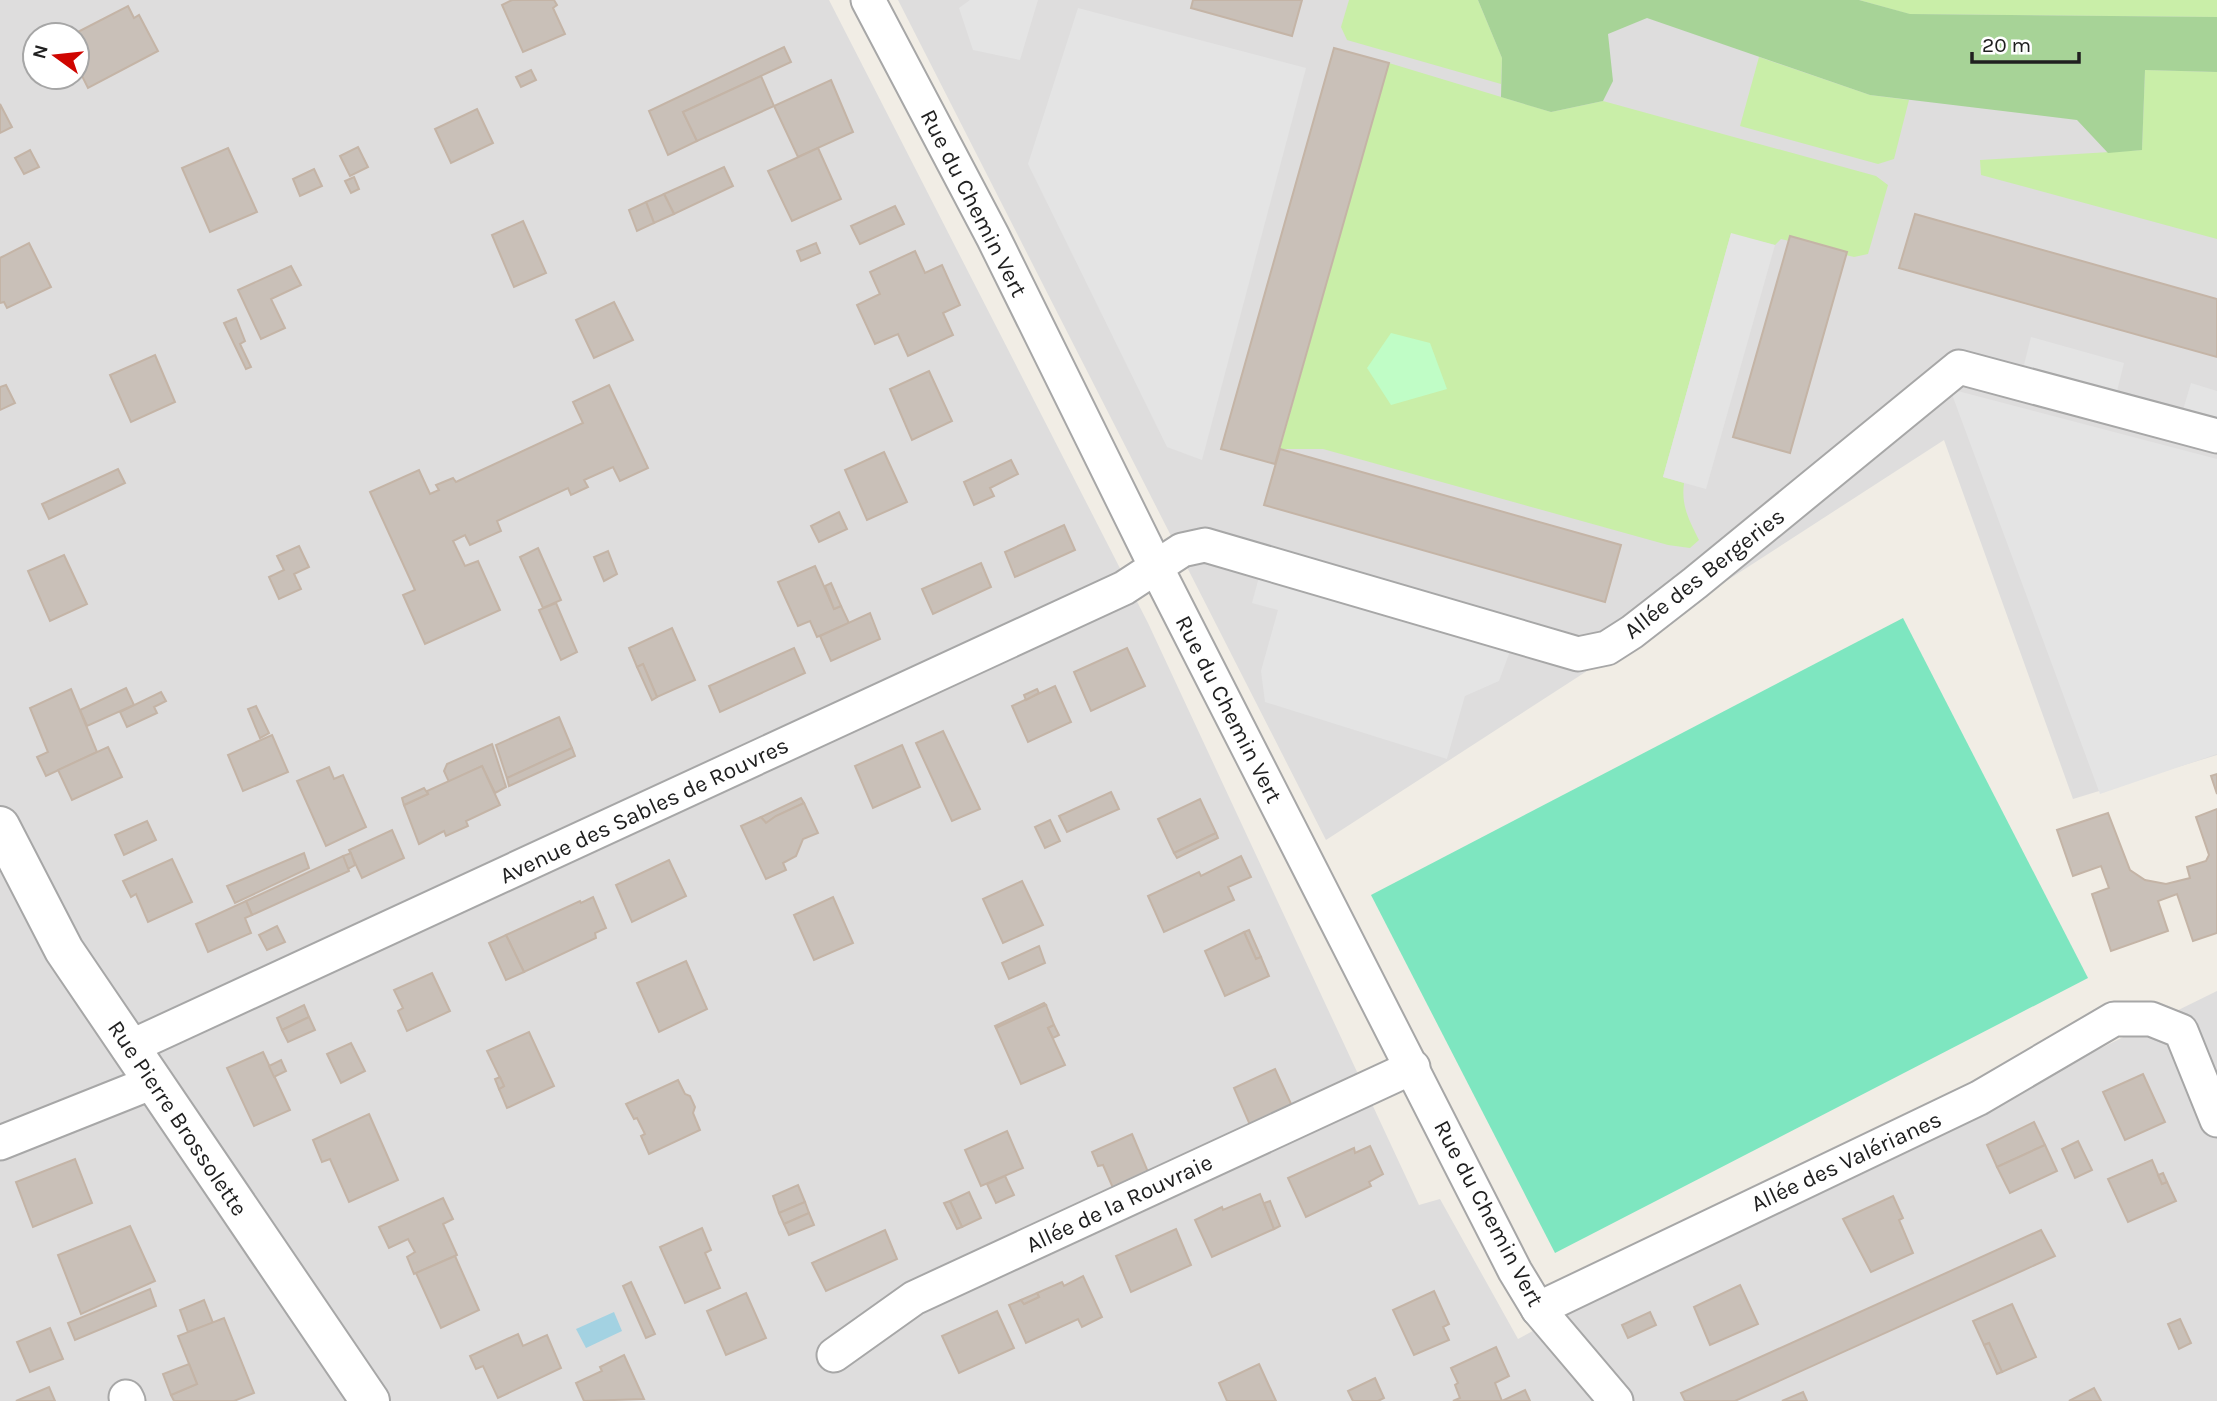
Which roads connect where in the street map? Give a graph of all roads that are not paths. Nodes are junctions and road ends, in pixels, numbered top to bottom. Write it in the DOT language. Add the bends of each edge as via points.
graph roads {
  1 [pos="868,0"];
  2 [pos="2217,436"];
  3 [pos="1156,567"];
  4 [pos="0,827"];
  5 [pos="128,1048"];
  6 [pos="1413,1067"];
  7 [pos="153,1082"];
  8 [pos="2217,1120"];
  9 [pos="0,1143"];
  10 [pos="1538,1309"];
  11 [pos="834,1355"];
  12 [pos="370,1401"];
  13 [pos="1616,1401"];
  1 -- 3 [label="street, Rue du Chemin Vert" via="993,237"];
  2 -- 3 [label="street, Allée des Bergeries" via="1959,367 1632,632 1607,648 1578,654 1205,545 1182,550"];
  3 -- 5 [label="street, Avenue des Sables de Rouvres" via="1124,588"];
  3 -- 6 [label="street, Rue du Chemin Vert"];
  4 -- 5 [label="street, Rue Pierre Brossolette" via="64,950"];
  5 -- 7 [label="street, Rue Pierre Brossolette"];
  6 -- 10 [label="street, Rue du Chemin Vert"];
  6 -- 11 [label="street, Allée de la Rouvraie" via="914,1298"];
  7 -- 9 [label="street"];
  7 -- 12 [label="street, Rue Pierre Brossolette"];
  8 -- 10 [label="street, Allée des Valérianes" via="2181,1031 2151,1019 2114,1019 1979,1098"];
  10 -- 13 [label="street, Rue du Chemin Vert"];
}
